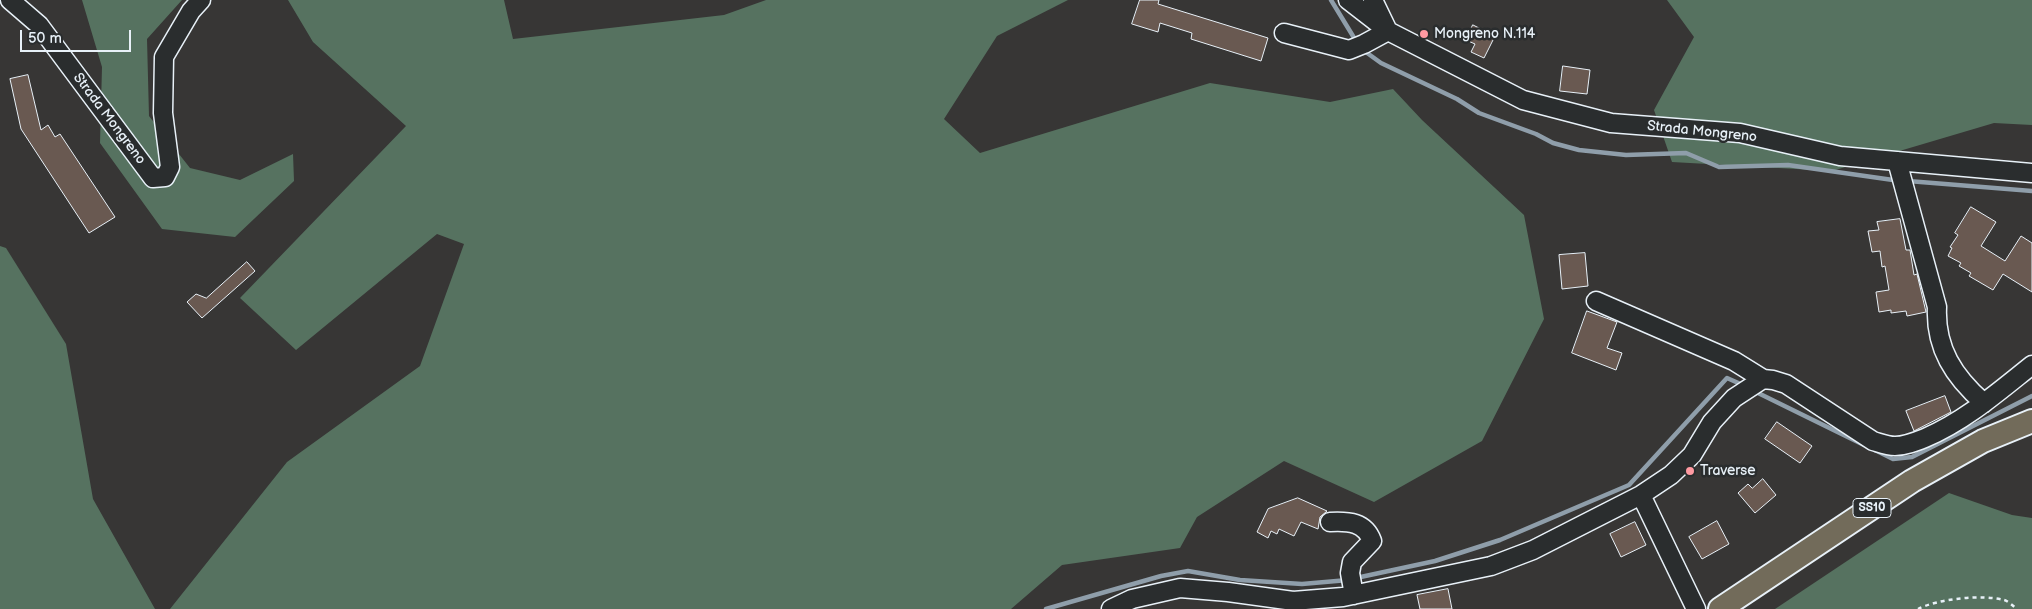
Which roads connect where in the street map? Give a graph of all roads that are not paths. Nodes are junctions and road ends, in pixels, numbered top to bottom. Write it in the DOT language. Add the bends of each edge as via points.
graph roads {
  1 [pos="10,0"];
  2 [pos="201,0"];
  3 [pos="1348,0"];
  4 [pos="1373,0"];
  5 [pos="1388,31"];
  6 [pos="1284,33"];
  7 [pos="1897,161"];
  8 [pos="2032,173"];
  9 [pos="1596,301"];
  10 [pos="2032,365"];
  11 [pos="1760,381"];
  12 [pos="1984,403"];
  13 [pos="2032,421"];
  14 [pos="1641,495"];
  15 [pos="1330,522"];
  16 [pos="1353,592"];
  17 [pos="1312,604"];
  18 [pos="1111,609"];
  19 [pos="1696,609"];
  20 [pos="1720,609"];
  1 -- 2 [label="street, Strada Mongreno" via="39,25 153,178 165,177 170,167 163,113 164,58 191,11"];
  3 -- 5 [label="street, Strada Mongreno"];
  4 -- 5 [label="street"];
  5 -- 6 [label="street" via="1349,50"];
  5 -- 7 [label="street, Strada Mongreno" via="1523,100 1611,123 1740,133 1840,156"];
  7 -- 8 [label="street, Strada Mongreno"];
  7 -- 12 [label="street" via="1937,307 1936,326 1943,352 1969,390"];
  9 -- 11 [label="street" via="1734,361"];
  10 -- 12 [label="street"];
  11 -- 12 [label="street" via="1786,384 1873,441 1896,446 1911,444 1942,430"];
  11 -- 14 [label="street" via="1734,398 1712,422 1692,455 1671,476"];
  13 -- 20 [label="main road, SS10" via="1983,441 1912,481"];
  14 -- 16 [label="street" via="1533,550 1492,566"];
  14 -- 19 [label="street"];
  15 -- 16 [label="street" via="1350,521 1369,532 1372,541 1352,562"];
  16 -- 17 [label="street"];
  17 -- 18 [label="street" via="1180,588 1132,599"];
}
